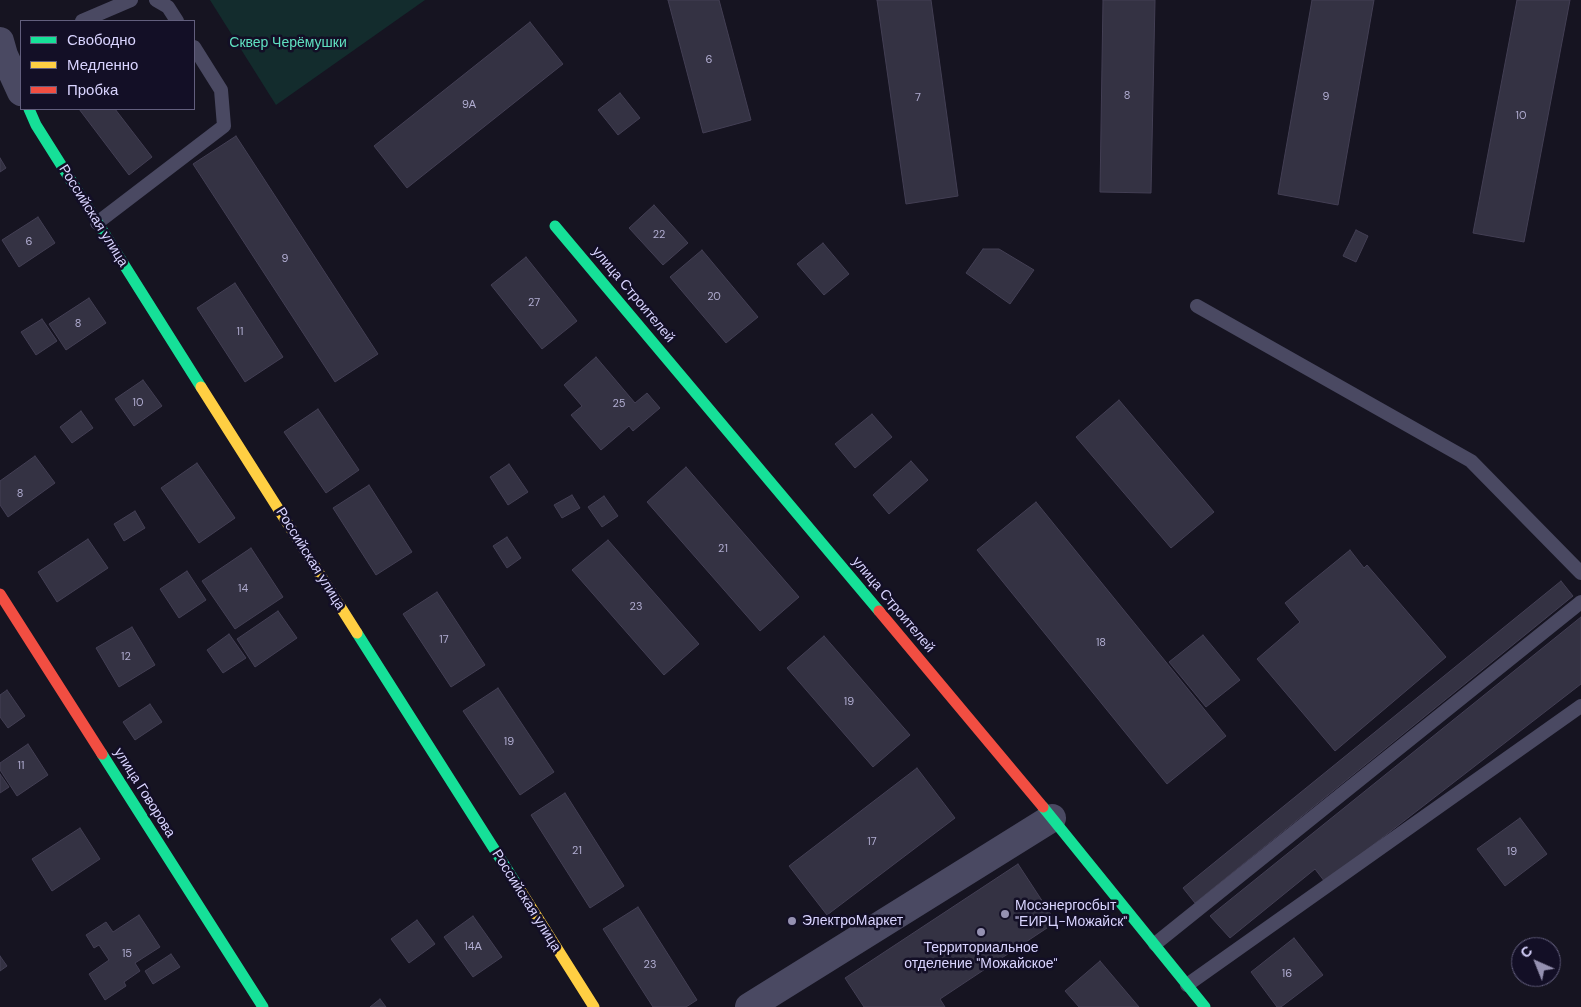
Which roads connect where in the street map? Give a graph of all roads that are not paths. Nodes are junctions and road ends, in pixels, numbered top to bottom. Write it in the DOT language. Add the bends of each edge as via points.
graph roads {
  1 [pos="131,0"];
  2 [pos="156,0"];
  3 [pos="84,20"];
  4 [pos="176,20"];
  5 [pos="195,50"];
  6 [pos="4,51"];
  7 [pos="20,90"];
  8 [pos="29,110"];
  9 [pos="97,222"];
  10 [pos="555,226"];
  11 [pos="1197,306"];
  12 [pos="1581,573"];
  13 [pos="0,594"];
  14 [pos="1581,602"];
  15 [pos="1581,706"];
  16 [pos="1052,818"];
  17 [pos="1155,944"];
  18 [pos="1187,985"];
  19 [pos="263,1007"];
  20 [pos="594,1007"];
  21 [pos="749,1007"];
  22 [pos="1205,1007"];
  1 -- 3 [label="lane"];
  2 -- 4 [label="lane" via="168,7"];
  5 -- 9 [label="lane" via="221,90 224,126"];
  6 -- 7 [label="street"];
  8 -- 9 [label="street, Российская улица"];
  9 -- 20 [label="street, Российская улица"];
  10 -- 16 [label="street, улица Строителей"];
  11 -- 12 [label="lane" via="1470,462"];
  13 -- 19 [label="street, улица Говорова"];
  14 -- 17 [label="lane"];
  15 -- 18 [label="lane"];
  16 -- 17 [label="street, улица Строителей"];
  16 -- 21 [label="street"];
  17 -- 18 [label="street, улица Строителей"];
  18 -- 22 [label="street, улица Строителей"];
}
